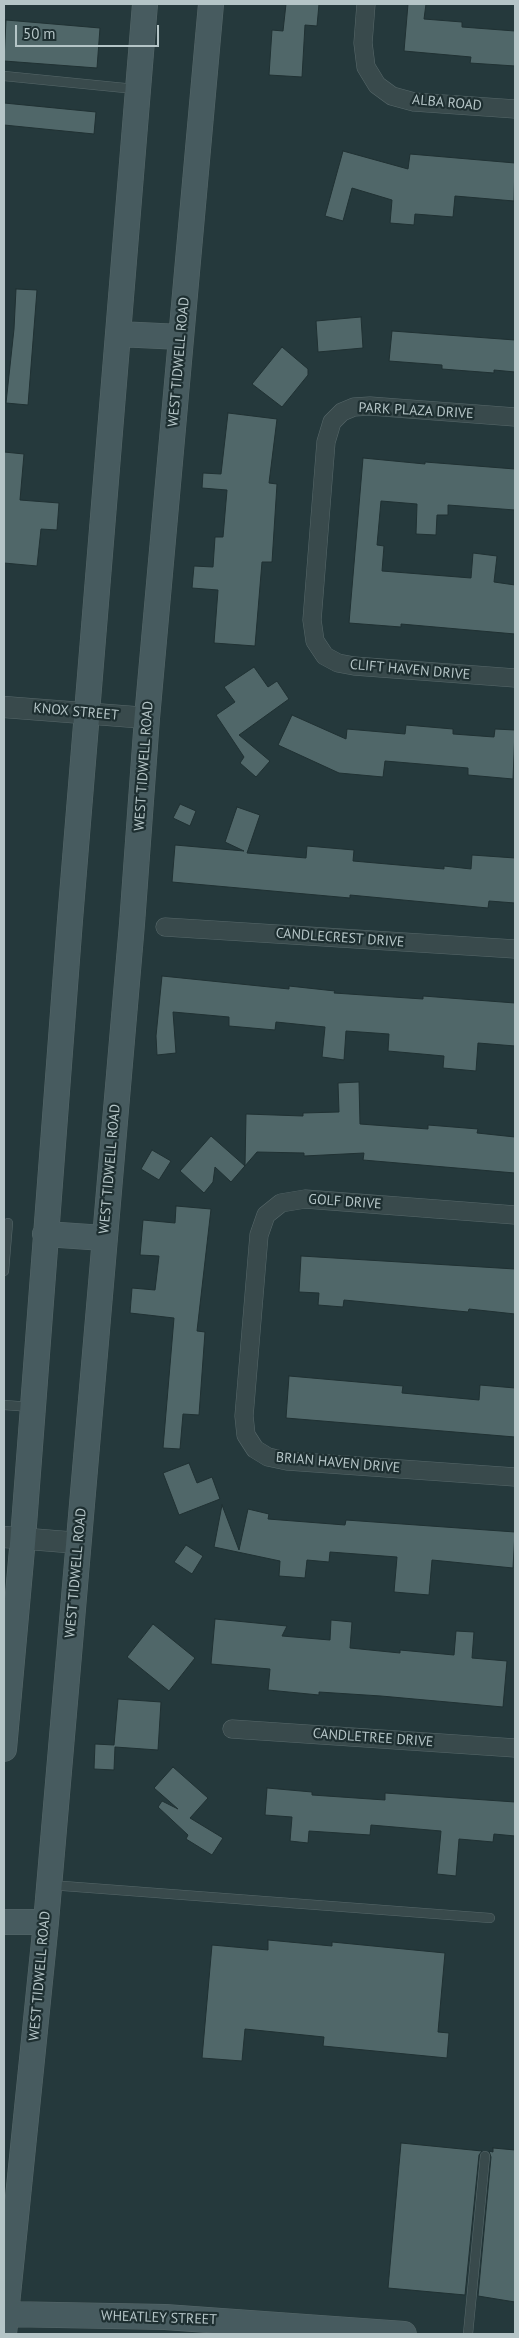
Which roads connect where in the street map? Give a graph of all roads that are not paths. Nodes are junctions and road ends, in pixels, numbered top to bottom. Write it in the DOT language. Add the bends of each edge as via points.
graph roads {
  1 [pos="145,4"];
  2 [pos="211,4"];
  3 [pos="366,4"];
  4 [pos="4,76"];
  5 [pos="138,89"];
  6 [pos="515,109"];
  7 [pos="118,334"];
  8 [pos="181,338"];
  9 [pos="515,417"];
  10 [pos="320,522"];
  11 [pos="515,678"];
  12 [pos="4,707"];
  13 [pos="88,714"];
  14 [pos="147,718"];
  15 [pos="165,927"];
  16 [pos="515,949"];
  17 [pos="515,1215"];
  18 [pos="8,1224"];
  19 [pos="45,1234"];
  20 [pos="104,1238"];
  21 [pos="4,1260"];
  22 [pos="4,1271"];
  23 [pos="251,1331"];
  24 [pos="4,1405"];
  25 [pos="32,1407"];
  26 [pos="515,1477"];
  27 [pos="13,1537"];
  28 [pos="79,1543"];
  29 [pos="232,1729"];
  30 [pos="515,1748"];
  31 [pos="4,1750"];
  32 [pos="47,1885"];
  33 [pos="490,1918"];
  34 [pos="4,1922"];
  35 [pos="46,1922"];
  36 [pos="485,2156"];
  37 [pos="5,2321"];
  38 [pos="375,2333"];
  39 [pos="404,2334"];
  40 [pos="468,2334"];
  1 -- 5 [label="main road"];
  2 -- 8 [label="main road, WEST TIDWELL ROAD"];
  3 -- 6 [label="street, ALBA ROAD" via="363,43 366,66 377,85 392,96 414,102"];
  4 -- 5 [label="lane"];
  5 -- 7 [label="main road"];
  7 -- 8 [label="main road"];
  7 -- 13 [label="main road"];
  8 -- 14 [label="main road, WEST TIDWELL ROAD"];
  9 -- 10 [label="street, PARK PLAZA DRIVE" via="370,406 342,412 332,422 326,442"];
  10 -- 11 [label="street, CLIFT HAVEN DRIVE" via="312,620 315,641 325,656 354,666"];
  12 -- 13 [label="street, KNOX STREET"];
  13 -- 14 [label="street, KNOX STREET"];
  13 -- 19 [label="main road"];
  14 -- 20 [label="main road, WEST TIDWELL ROAD"];
  15 -- 16 [label="street, CANDLECREST DRIVE"];
  17 -- 23 [label="street, GOLF DRIVE" via="305,1199 281,1203 266,1215 258,1235"];
  18 -- 21 [label="lane"];
  19 -- 20 [label="main road"];
  19 -- 25 [label="main road"];
  20 -- 28 [label="main road, WEST TIDWELL ROAD"];
  21 -- 22 [label="lane"];
  23 -- 26 [label="street, BRIAN HAVEN DRIVE" via="244,1416 246,1435 254,1449 268,1457"];
  24 -- 25 [label="lane"];
  25 -- 27 [label="main road"];
  27 -- 28 [label="street"];
  27 -- 31 [label="main road"];
  28 -- 32 [label="main road, WEST TIDWELL ROAD"];
  29 -- 30 [label="street, CANDLETREE DRIVE"];
  32 -- 33 [label="lane"];
  32 -- 35 [label="main road, WEST TIDWELL ROAD"];
  34 -- 35 [label="main road"];
  35 -- 37 [label="main road, WEST TIDWELL ROAD"];
  36 -- 40 [label="lane"];
  37 -- 38 [label="main road, WHEATLEY STREET" via="164,2317"];
  38 -- 39 [label="main road, WHEATLEY STREET"];
}
